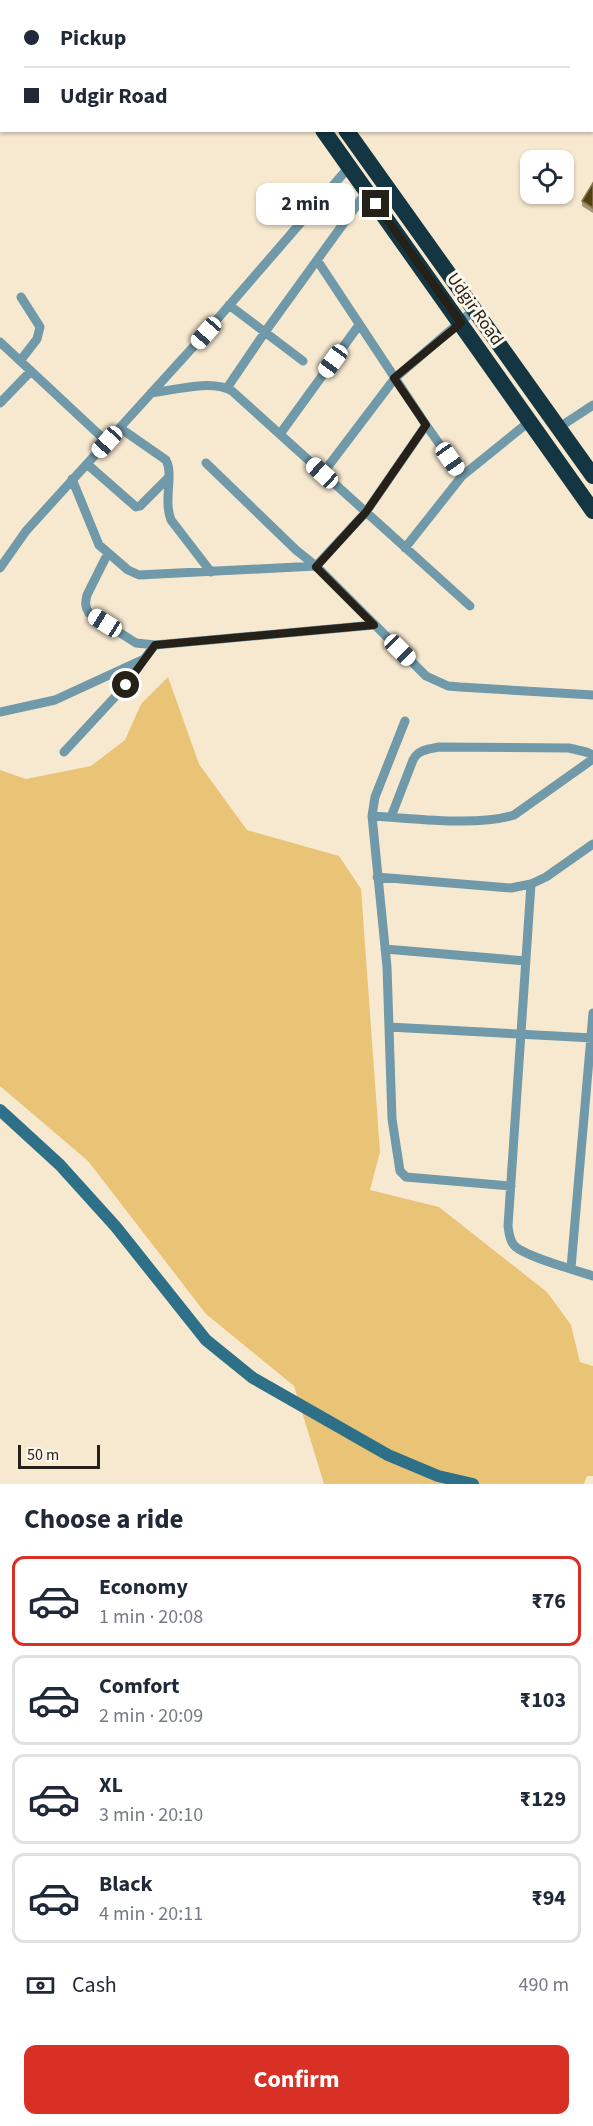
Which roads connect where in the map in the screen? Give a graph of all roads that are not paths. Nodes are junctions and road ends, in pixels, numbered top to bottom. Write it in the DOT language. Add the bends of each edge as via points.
graph roads {
  1 [pos="324,132"];
  2 [pos="350,133"];
  3 [pos="345,161"];
  4 [pos="368,191"];
  5 [pos="318,260"];
  6 [pos="21,297"];
  7 [pos="229,305"];
  8 [pos="474,310"];
  9 [pos="461,323"];
  10 [pos="359,325"];
  11 [pos="265,332"];
  12 [pos="0,342"];
  13 [pos="20,361"];
  14 [pos="303,361"];
  15 [pos="30,371"];
  16 [pos="394,378"];
  17 [pos="227,388"];
  18 [pos="151,393"];
  19 [pos="0,403"];
  20 [pos="593,405"];
  21 [pos="530,421"];
  22 [pos="426,425"];
  23 [pos="120,428"];
  24 [pos="558,428"];
  25 [pos="280,434"];
  26 [pos="107,442"];
  27 [pos="206,463"];
  28 [pos="87,464"];
  29 [pos="322,473"];
  30 [pos="462,476"];
  31 [pos="593,476"];
  32 [pos="168,478"];
  33 [pos="72,479"];
  34 [pos="593,511"];
  35 [pos="366,512"];
  36 [pos="405,548"];
  37 [pos="108,553"];
  38 [pos="316,567"];
  39 [pos="0,568"];
  40 [pos="211,572"];
  41 [pos="470,606"];
  42 [pos="374,625"];
  43 [pos="155,645"];
  44 [pos="144,659"];
  45 [pos="593,695"];
  46 [pos="0,712"];
  47 [pos="405,721"];
  48 [pos="64,752"];
  49 [pos="593,757"];
  50 [pos="372,816"];
  51 [pos="391,817"];
  52 [pos="593,844"];
  53 [pos="377,877"];
  54 [pos="531,885"];
  55 [pos="385,950"];
  56 [pos="526,961"];
  57 [pos="593,1012"];
  58 [pos="389,1027"];
  59 [pos="521,1033"];
  60 [pos="592,1038"];
  61 [pos="0,1110"];
  62 [pos="511,1186"];
  63 [pos="571,1268"];
  64 [pos="593,1276"];
  65 [pos="472,1484"];
  1 -- 3 [label="highway, Udgir Road"];
  2 -- 3 [label="street"];
  2 -- 8 [label="highway, Udgir Road"];
  3 -- 4 [label="highway, Udgir Road"];
  3 -- 7 [label="street"];
  4 -- 5 [label="street"];
  4 -- 9 [label="highway, Udgir Road"];
  5 -- 10 [label="street"];
  5 -- 11 [label="street"];
  6 -- 13 [label="street" via="40,327 37,339"];
  7 -- 11 [label="street"];
  7 -- 18 [label="street"];
  8 -- 9 [label="street"];
  8 -- 24 [label="highway, Udgir Road"];
  9 -- 16 [label="street"];
  9 -- 21 [label="highway, Udgir Road"];
  10 -- 16 [label="street"];
  10 -- 25 [label="street"];
  11 -- 14 [label="street"];
  11 -- 17 [label="street"];
  12 -- 13 [label="street"];
  13 -- 15 [label="street"];
  15 -- 19 [label="street"];
  15 -- 26 [label="street"];
  16 -- 22 [label="street"];
  16 -- 29 [label="street"];
  17 -- 18 [label="street" via="212,385"];
  17 -- 25 [label="street"];
  18 -- 23 [label="street"];
  20 -- 24 [label="street"];
  21 -- 30 [label="street"];
  21 -- 34 [label="highway, Udgir Road"];
  22 -- 30 [label="street"];
  22 -- 35 [label="street"];
  23 -- 26 [label="street"];
  23 -- 32 [label="street" via="166,460"];
  24 -- 31 [label="highway, Udgir Road"];
  25 -- 29 [label="street"];
  26 -- 28 [label="street"];
  27 -- 38 [label="street"];
  28 -- 32 [label="street" via="136,507"];
  28 -- 33 [label="street"];
  29 -- 35 [label="street"];
  30 -- 36 [label="street"];
  32 -- 40 [label="street" via="167,510 171,520"];
  33 -- 37 [label="street" via="95,538"];
  33 -- 39 [label="street" via="26,531"];
  35 -- 36 [label="street"];
  35 -- 38 [label="street"];
  36 -- 41 [label="street"];
  37 -- 40 [label="street" via="139,575"];
  37 -- 43 [label="street" via="87,595 86,608 136,643"];
  38 -- 40 [label="street"];
  38 -- 42 [label="street"];
  42 -- 43 [label="street"];
  42 -- 45 [label="street" via="426,676 448,686"];
  43 -- 44 [label="street"];
  44 -- 46 [label="street" via="55,700"];
  44 -- 48 [label="street" via="126,685"];
  47 -- 50 [label="street" via="375,797"];
  49 -- 51 [label="street" via="514,815 478,821"];
  49 -- 51 [label="street" via="569,748 425,749 412,760"];
  50 -- 51 [label="street"];
  50 -- 53 [label="street"];
  52 -- 54 [label="street"];
  53 -- 54 [label="street" via="511,888"];
  53 -- 55 [label="street"];
  54 -- 56 [label="street"];
  55 -- 56 [label="street"];
  55 -- 58 [label="street"];
  56 -- 59 [label="street"];
  57 -- 60 [label="street"];
  58 -- 59 [label="street"];
  58 -- 62 [label="street" via="392,1119 402,1174"];
  59 -- 60 [label="street"];
  59 -- 62 [label="street"];
  60 -- 63 [label="street"];
  61 -- 65 [label="main road" via="60,1166 116,1227 206,1340 253,1378 388,1455 438,1476"];
  62 -- 63 [label="street" via="508,1226 514,1246"];
  63 -- 64 [label="street"];
}
